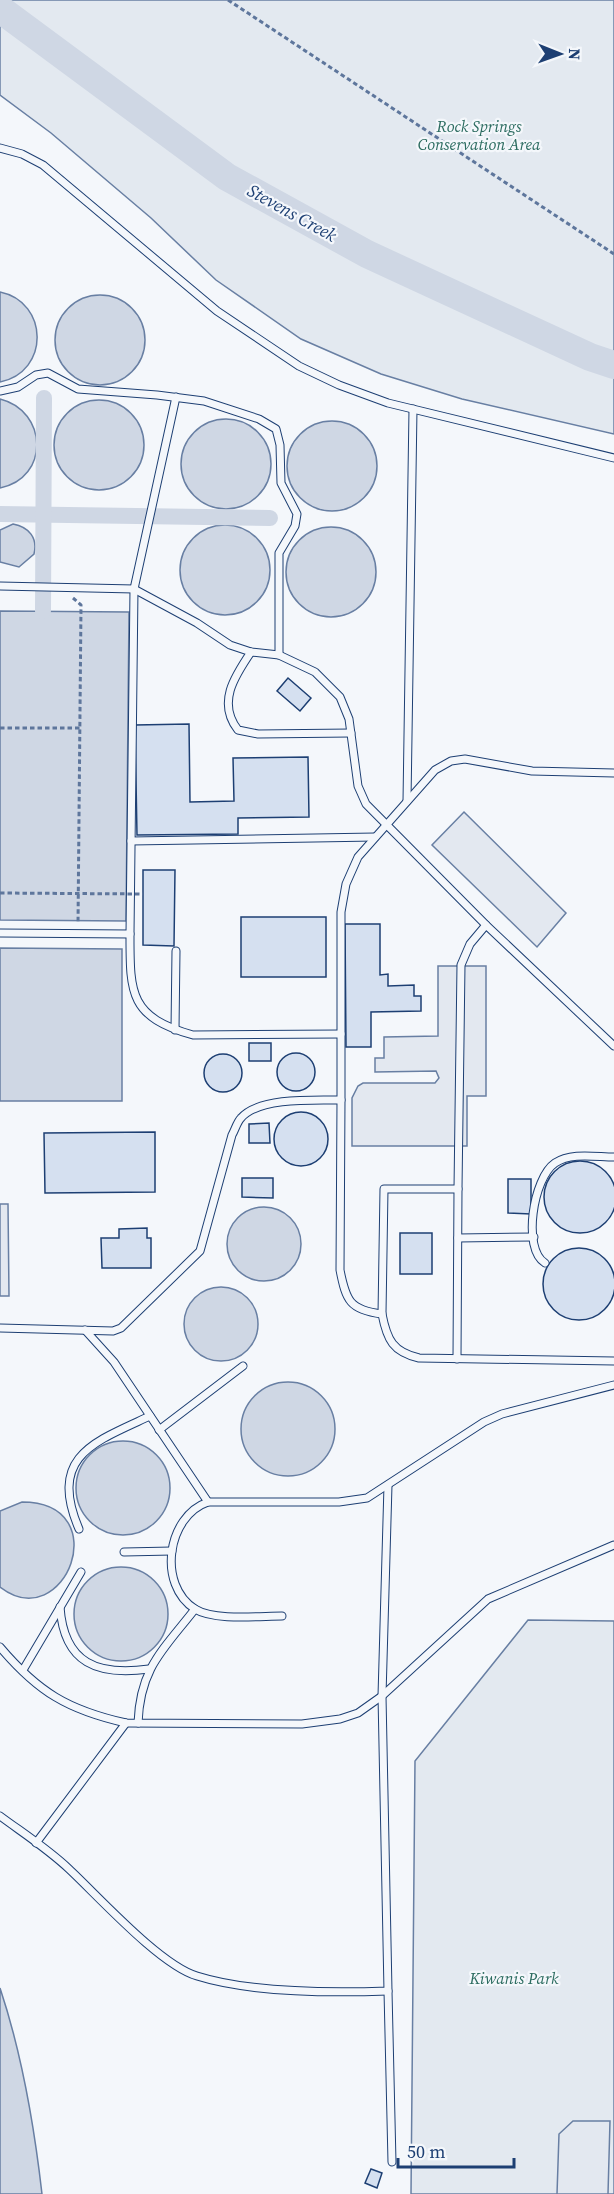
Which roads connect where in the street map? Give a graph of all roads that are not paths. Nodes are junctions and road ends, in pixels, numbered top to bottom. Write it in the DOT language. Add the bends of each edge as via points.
graph roads {
  1 [pos="0,148"];
  2 [pos="0,390"];
  3 [pos="176,397"];
  4 [pos="413,409"];
  5 [pos="614,458"];
  6 [pos="0,586"];
  7 [pos="134,589"];
  8 [pos="251,652"];
  9 [pos="279,655"];
  10 [pos="351,733"];
  11 [pos="614,773"];
  12 [pos="407,801"];
  13 [pos="386,824"];
  14 [pos="375,837"];
  15 [pos="131,841"];
  16 [pos="486,925"];
  17 [pos="0,933"];
  18 [pos="130,934"];
  19 [pos="176,951"];
  20 [pos="175,1030"];
  21 [pos="341,1034"];
  22 [pos="614,1046"];
  23 [pos="341,1100"];
  24 [pos="614,1157"];
  25 [pos="458,1189"];
  26 [pos="534,1237"];
  27 [pos="458,1238"];
  28 [pos="545,1263"];
  29 [pos="382,1314"];
  30 [pos="0,1328"];
  31 [pos="85,1330"];
  32 [pos="457,1359"];
  33 [pos="614,1361"];
  34 [pos="243,1366"];
  35 [pos="614,1385"];
  36 [pos="150,1416"];
  37 [pos="159,1430"];
  38 [pos="388,1485"];
  39 [pos="208,1502"];
  40 [pos="79,1529"];
  41 [pos="614,1545"];
  42 [pos="172,1551"];
  43 [pos="124,1552"];
  44 [pos="81,1572"];
  45 [pos="60,1607"];
  46 [pos="195,1609"];
  47 [pos="282,1616"];
  48 [pos="0,1647"];
  49 [pos="149,1669"];
  50 [pos="22,1670"];
  51 [pos="382,1696"];
  52 [pos="126,1723"];
  53 [pos="138,1723"];
  54 [pos="0,1816"];
  55 [pos="36,1843"];
  56 [pos="388,1991"];
  57 [pos="392,2162"];
  1 -- 4 [label="lane" via="43,165 217,311 266,345 339,385"];
  2 -- 3 [label="lane" via="18,387 36,375 48,373 78,389"];
  3 -- 7 [label="lane"];
  3 -- 9 [label="lane" via="204,401 260,419 279,435 281,483 297,514 295,526 279,553"];
  4 -- 5 [label="lane"];
  4 -- 12 [label="lane"];
  6 -- 7 [label="lane"];
  7 -- 8 [label="lane" via="230,645"];
  7 -- 15 [label="lane"];
  8 -- 9 [label="lane"];
  8 -- 10 [label="lane" via="229,691 230,720 238,730 258,734"];
  9 -- 10 [label="lane" via="315,672 340,697"];
  10 -- 13 [label="lane" via="358,786 366,804"];
  11 -- 12 [label="lane" via="532,771 465,759 435,770"];
  12 -- 13 [label="lane"];
  13 -- 14 [label="lane"];
  13 -- 16 [label="lane"];
  14 -- 15 [label="lane"];
  14 -- 21 [label="lane" via="358,856 346,884 341,912"];
  15 -- 18 [label="lane"];
  16 -- 22 [label="lane"];
  16 -- 25 [label="lane" via="470,944 461,965"];
  17 -- 18 [label="lane"];
  18 -- 20 [label="lane" via="132,990 141,1008"];
  19 -- 20 [label="lane"];
  20 -- 21 [label="lane" via="214,1037"];
  21 -- 23 [label="lane"];
  23 -- 29 [label="lane" via="340,1270 352,1303 362,1312"];
  23 -- 31 [label="lane" via="278,1102 256,1108 241,1118 232,1135 200,1251 121,1328"];
  24 -- 26 [label="lane" via="570,1157 547,1170 534,1198"];
  25 -- 27 [label="lane"];
  25 -- 29 [label="lane" via="384,1189"];
  26 -- 27 [label="lane"];
  26 -- 28 [label="lane" via="536,1255"];
  27 -- 32 [label="lane"];
  29 -- 32 [label="lane" via="393,1347 405,1355"];
  30 -- 31 [label="lane"];
  31 -- 36 [label="lane" via="114,1362"];
  32 -- 33 [label="lane"];
  34 -- 37 [label="lane"];
  35 -- 38 [label="lane" via="493,1418"];
  36 -- 37 [label="lane"];
  36 -- 40 [label="lane" via="94,1442 76,1461 69,1489"];
  37 -- 39 [label="lane"];
  38 -- 39 [label="lane" via="367,1498 339,1502"];
  38 -- 51 [label="lane"];
  39 -- 42 [label="lane" via="184,1519"];
  41 -- 51 [label="lane" via="488,1599"];
  42 -- 43 [label="lane"];
  42 -- 46 [label="lane" via="175,1578"];
  44 -- 45 [label="lane"];
  45 -- 49 [label="lane" via="65,1638 83,1660 110,1671"];
  45 -- 50 [label="lane"];
  46 -- 47 [label="lane" via="219,1616"];
  46 -- 49 [label="lane"];
  48 -- 50 [label="lane"];
  49 -- 53 [label="lane" via="140,1693"];
  50 -- 52 [label="lane" via="63,1703"];
  51 -- 53 [label="lane" via="358,1713 323,1722"];
  51 -- 56 [label="lane"];
  52 -- 53 [label="lane"];
  52 -- 55 [label="lane"];
  54 -- 55 [label="lane"];
  55 -- 56 [label="lane" via="159,1952 196,1976 276,1989"];
  56 -- 57 [label="lane"];
}
